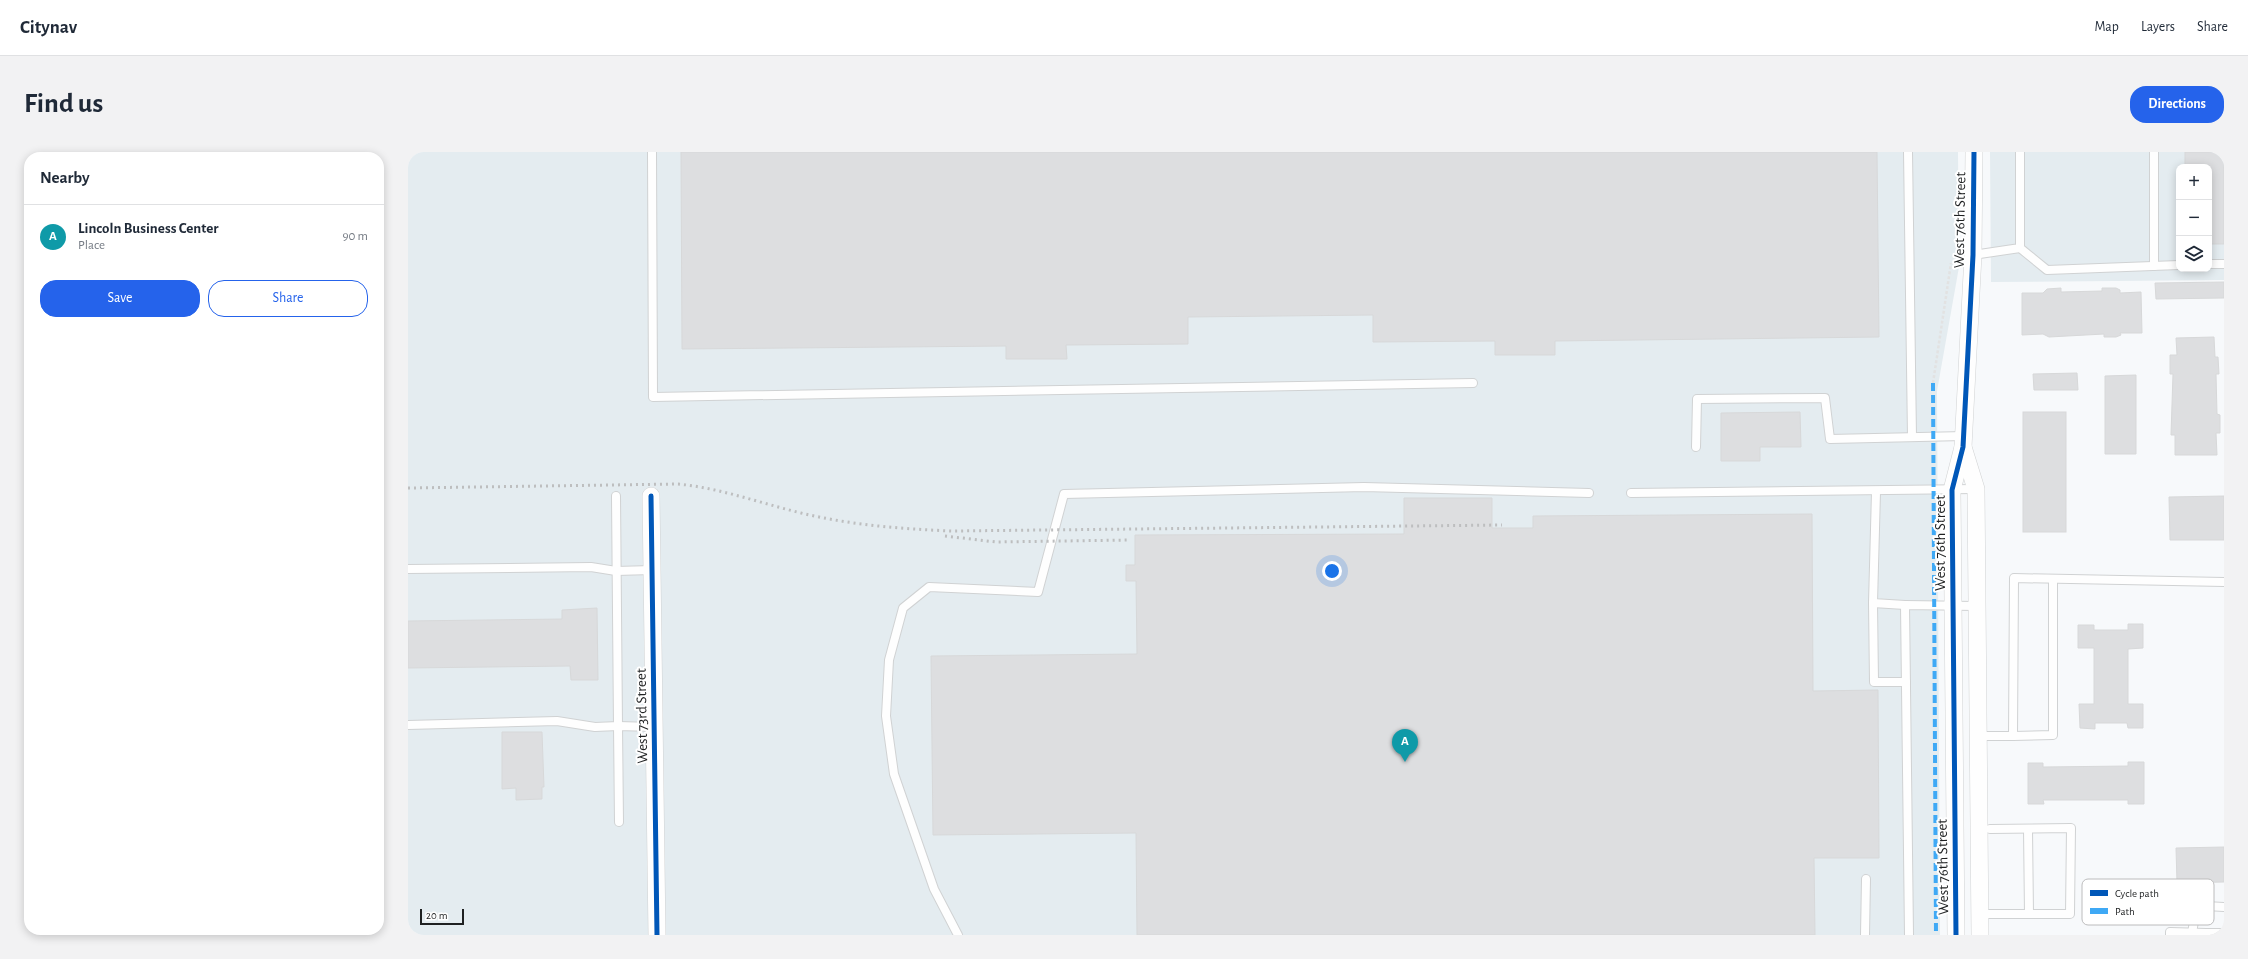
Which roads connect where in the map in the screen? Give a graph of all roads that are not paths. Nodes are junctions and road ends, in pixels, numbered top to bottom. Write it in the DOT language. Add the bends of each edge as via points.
graph roads {
  1 [pos="652,152"];
  2 [pos="1908,152"];
  3 [pos="1974,152"];
  4 [pos="2020,152"];
  5 [pos="2154,152"];
  6 [pos="2020,248"];
  7 [pos="1973,255"];
  8 [pos="2212,264"];
  9 [pos="2224,264"];
  10 [pos="2176,265"];
  11 [pos="2154,266"];
  12 [pos="1473,383"];
  13 [pos="1912,437"];
  14 [pos="1963,441"];
  15 [pos="1696,447"];
  16 [pos="1976,489"];
  17 [pos="1952,490"];
  18 [pos="1876,492"];
  19 [pos="1589,493"];
  20 [pos="1631,493"];
  21 [pos="616,496"];
  22 [pos="650,496"];
  23 [pos="408,569"];
  24 [pos="652,570"];
  25 [pos="616,571"];
  26 [pos="2053,579"];
  27 [pos="2224,582"];
  28 [pos="1873,603"];
  29 [pos="1905,605"];
  30 [pos="1952,606"];
  31 [pos="1976,606"];
  32 [pos="1906,682"];
  33 [pos="408,726"];
  34 [pos="618,726"];
  35 [pos="654,727"];
  36 [pos="1978,736"];
  37 [pos="2013,736"];
  38 [pos="619,822"];
  39 [pos="2028,828"];
  40 [pos="1990,829"];
  41 [pos="1866,878"];
  42 [pos="2214,906"];
  43 [pos="2224,907"];
  44 [pos="1979,914"];
  45 [pos="2029,914"];
  46 [pos="2193,925"];
  47 [pos="2192,932"];
  48 [pos="2224,933"];
  49 [pos="2206,934"];
  50 [pos="657,935"];
  51 [pos="958,935"];
  52 [pos="1865,935"];
  53 [pos="1909,935"];
  54 [pos="1956,935"];
  55 [pos="1980,935"];
  56 [pos="2170,935"];
  1 -- 12 [label="lane" via="653,397"];
  2 -- 13 [label="lane"];
  3 -- 7 [label="street, West 76th Street"];
  4 -- 6 [label="lane"];
  5 -- 11 [label="lane"];
  6 -- 7 [label="lane"];
  6 -- 11 [label="lane" via="2047,270"];
  7 -- 14 [label="street, West 76th Street"];
  8 -- 9 [label="lane"];
  10 -- 11 [label="lane"];
  13 -- 14 [label="lane"];
  13 -- 15 [label="lane" via="1830,439 1825,398 1697,399"];
  14 -- 16 [label="street, West 76th Street"];
  14 -- 17 [label="street, West 76th Street"];
  16 -- 17 [label="lane"];
  16 -- 31 [label="street, West 76th Street"];
  17 -- 18 [label="lane"];
  17 -- 30 [label="street, West 76th Street"];
  18 -- 20 [label="lane"];
  18 -- 28 [label="lane"];
  19 -- 51 [label="lane" via="1364,487 1064,494 1038,592 929,588 903,608 889,660 886,716 894,774 934,889"];
  21 -- 25 [label="lane"];
  22 -- 24 [label="street, West 73rd Street"];
  23 -- 25 [label="lane" via="591,567"];
  24 -- 25 [label="lane"];
  24 -- 35 [label="street, West 73rd Street"];
  25 -- 34 [label="lane"];
  26 -- 27 [label="lane"];
  26 -- 37 [label="lane" via="2053,735"];
  26 -- 37 [label="lane" via="2014,578"];
  28 -- 29 [label="lane"];
  28 -- 32 [label="lane" via="1874,682"];
  29 -- 30 [label="lane"];
  29 -- 32 [label="lane"];
  30 -- 31 [label="lane"];
  30 -- 54 [label="street, West 76th Street"];
  31 -- 36 [label="street, West 76th Street"];
  32 -- 53 [label="lane"];
  33 -- 34 [label="lane" via="557,721 595,727"];
  34 -- 35 [label="lane"];
  34 -- 38 [label="lane"];
  35 -- 50 [label="street, West 73rd Street"];
  36 -- 37 [label="lane"];
  36 -- 44 [label="street, West 76th Street"];
  39 -- 40 [label="lane"];
  39 -- 45 [label="lane"];
  39 -- 45 [label="lane" via="2071,828 2070,914"];
  41 -- 52 [label="lane"];
  42 -- 43 [label="lane"];
  44 -- 45 [label="lane"];
  44 -- 55 [label="street, West 76th Street"];
  46 -- 47 [label="lane"];
  47 -- 49 [label="lane"];
  47 -- 56 [label="lane" via="2170,932"];
  48 -- 49 [label="lane"];
}
